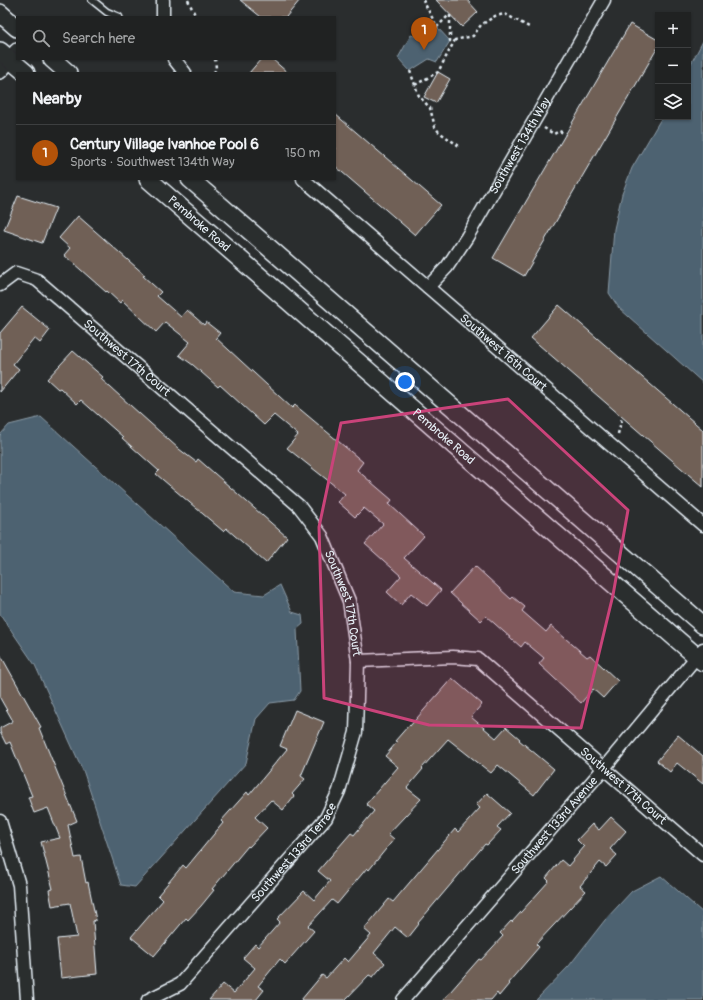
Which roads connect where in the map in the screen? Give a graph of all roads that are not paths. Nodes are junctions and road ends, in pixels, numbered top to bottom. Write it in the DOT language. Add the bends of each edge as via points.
graph roads {
  1 [pos="92,0"];
  2 [pos="163,0"];
  3 [pos="604,0"];
  4 [pos="117,16"];
  5 [pos="162,16"];
  6 [pos="7,58"];
  7 [pos="53,60"];
  8 [pos="175,60"];
  9 [pos="25,72"];
  10 [pos="67,72"];
  11 [pos="184,72"];
  12 [pos="149,180"];
  13 [pos="191,180"];
  14 [pos="304,180"];
  15 [pos="0,285"];
  16 [pos="428,287"];
  17 [pos="703,525"];
  18 [pos="703,625"];
  19 [pos="701,656"];
  20 [pos="358,661"];
  21 [pos="604,768"];
  22 [pos="0,821"];
  23 [pos="703,855"];
  24 [pos="28,1000"];
  25 [pos="148,1000"];
  26 [pos="403,1000"];
  1 -- 4 [label="lane"];
  2 -- 5 [label="street"];
  3 -- 16 [label="street, Southwest 134th Way" via="467,237 447,267"];
  6 -- 9 [label="main road"];
  7 -- 10 [label="main road"];
  8 -- 11 [label="street"];
  12 -- 19 [label="main road, Pembroke Road"];
  13 -- 18 [label="main road"];
  14 -- 16 [label="street, Southwest 16th Court"];
  15 -- 20 [label="street, Southwest 17th Court" via="16,273 37,280 299,506 322,536 349,601"];
  16 -- 17 [label="street, Southwest 16th Court"];
  19 -- 21 [label="street, Southwest 133rd Avenue"];
  20 -- 21 [label="street, Southwest 17th Court" via="453,657 478,659"];
  20 -- 25 [label="street, Southwest 133rd Terrace" via="356,732 339,791 326,818 180,984"];
  21 -- 23 [label="street, Southwest 17th Court"];
  21 -- 26 [label="street, Southwest 133rd Avenue"];
  22 -- 24 [label="street" via="19,885"];
}
